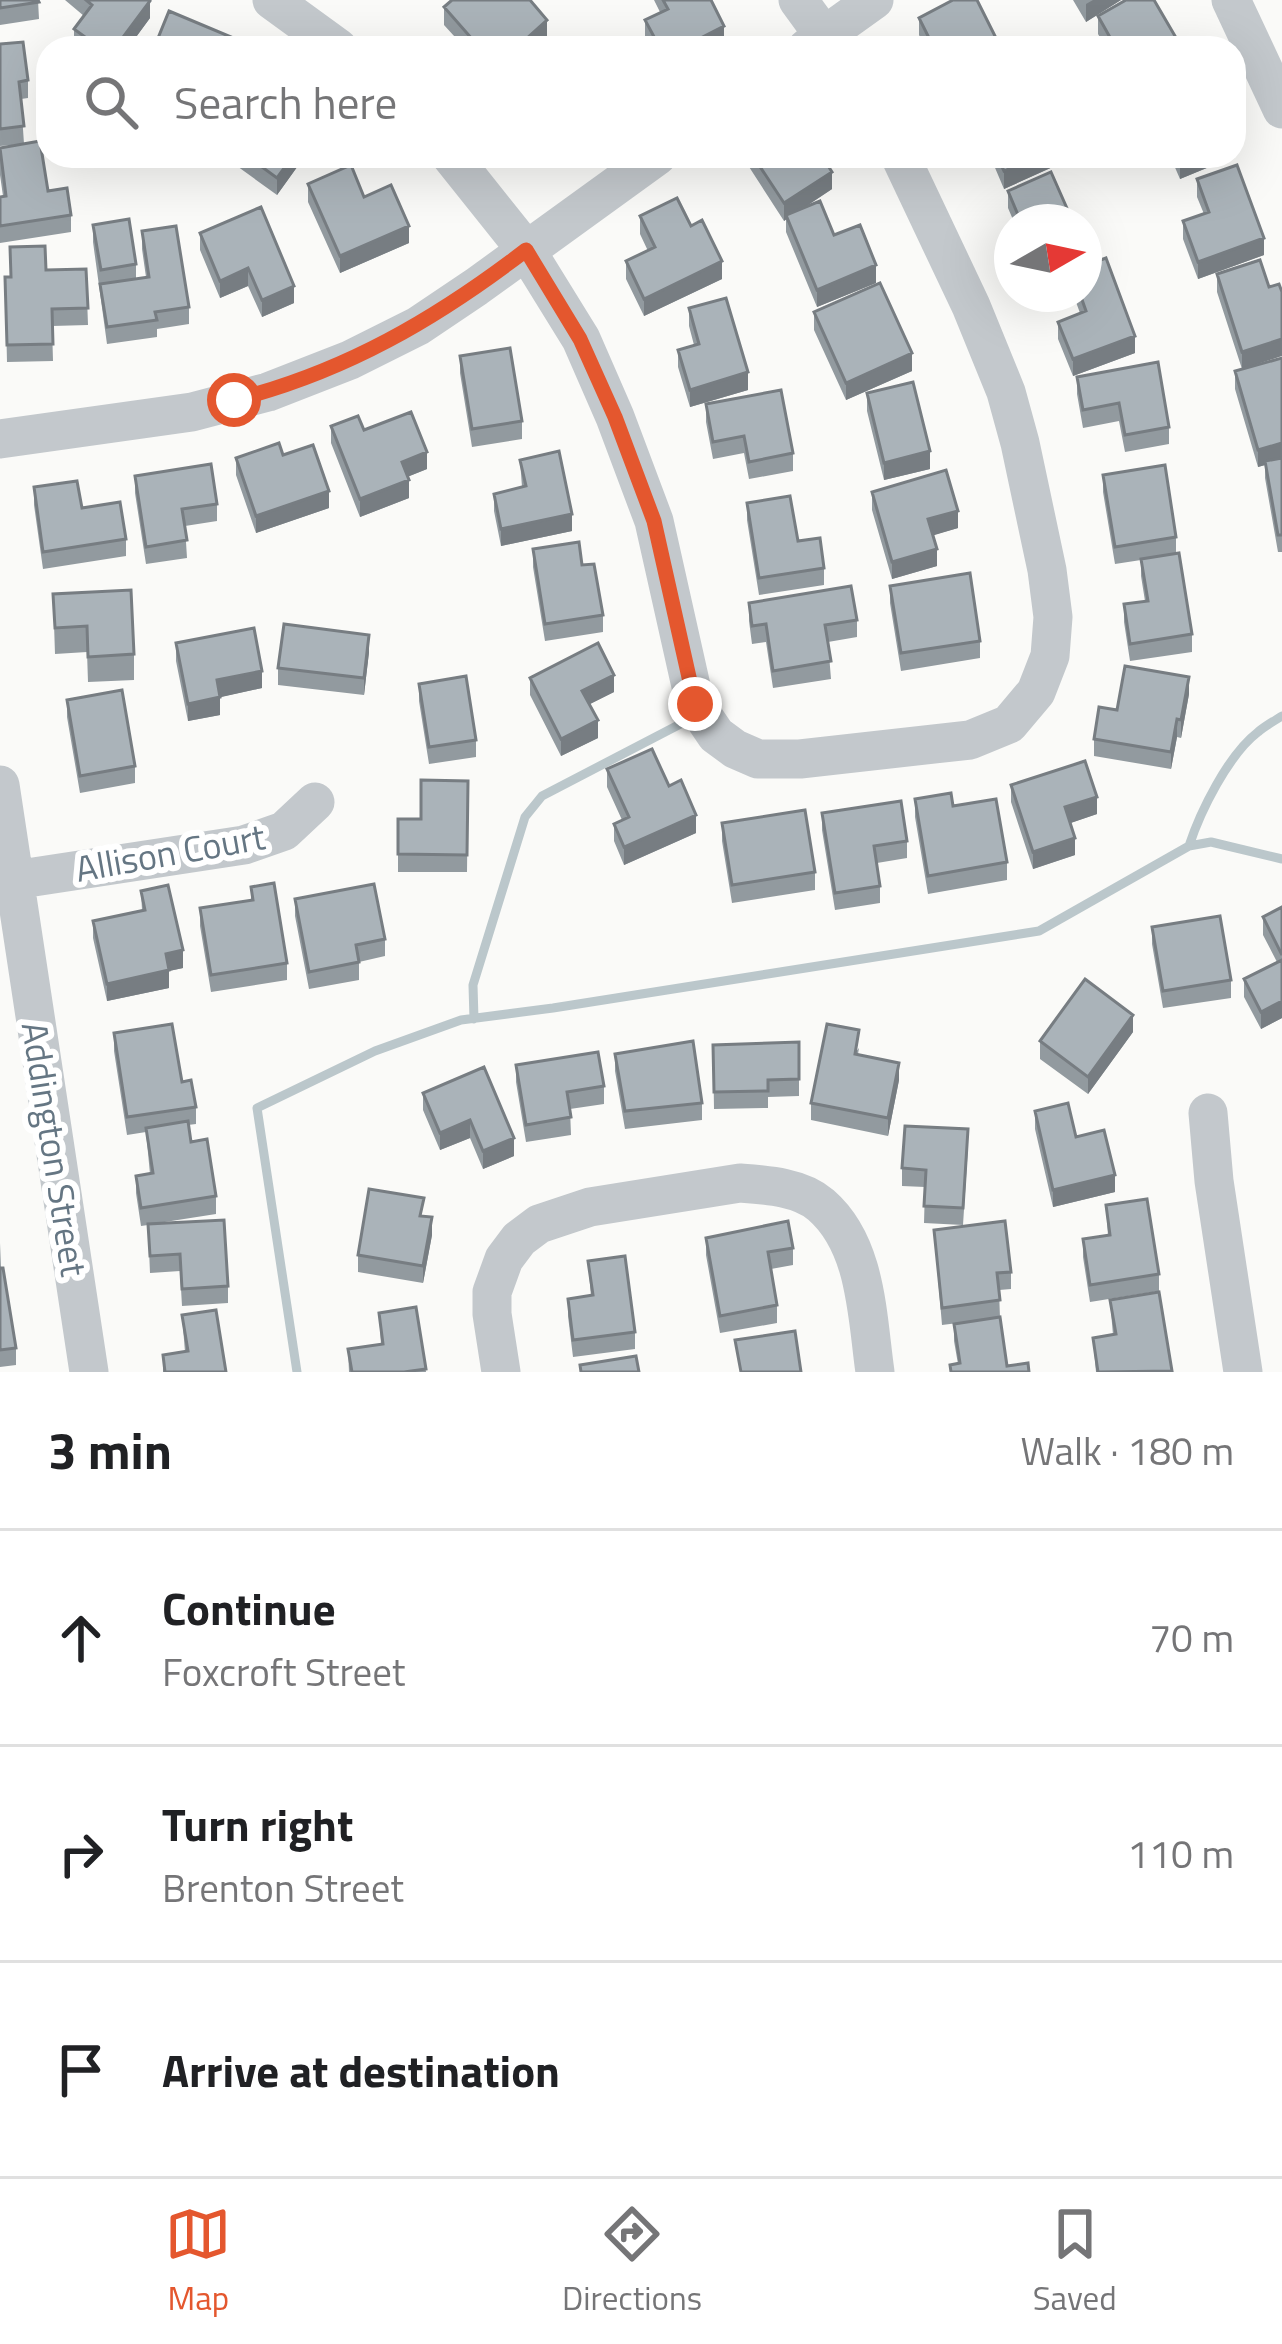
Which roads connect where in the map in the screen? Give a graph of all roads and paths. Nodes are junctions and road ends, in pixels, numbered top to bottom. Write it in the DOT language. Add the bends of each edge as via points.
graph roads {
  1 [pos="272,0"];
  2 [pos="798,0"];
  3 [pos="874,0"];
  4 [pos="1231,0"];
  5 [pos="322,36"];
  6 [pos="818,36"];
  7 [pos="831,36"];
  8 [pos="1282,109"];
  9 [pos="461,168"];
  10 [pos="640,168"];
  11 [pos="906,168"];
  12 [pos="526,250"];
  13 [pos="0,439"];
  14 [pos="0,784"];
  15 [pos="315,802"];
  16 [pos="14,880"];
  17 [pos="1208,1113"];
  18 [pos="89,1372"];
  19 [pos="501,1372"];
  20 [pos="875,1372"];
  21 [pos="1243,1372"];
  1 -- 5 [label="street"];
  2 -- 6 [label="street"];
  3 -- 7 [label="street"];
  4 -- 8 [label="street"];
  9 -- 12 [label="street"];
  10 -- 12 [label="street"];
  11 -- 12 [label="street" via="1006,392 1053,616 1036,692 1009,724 970,740 758,759 716,735 695,704 654,521 615,417"];
  12 -- 13 [label="street" via="418,326 268,392 191,412"];
  14 -- 16 [label="street, Addington Street"];
  15 -- 16 [label="street, Allison Court" via="284,831 244,845"];
  16 -- 18 [label="street, Addington Street"];
  17 -- 21 [label="street"];
  19 -- 20 [label="street" via="492,1292 519,1239 590,1207 740,1183 820,1204 853,1251"];
}
